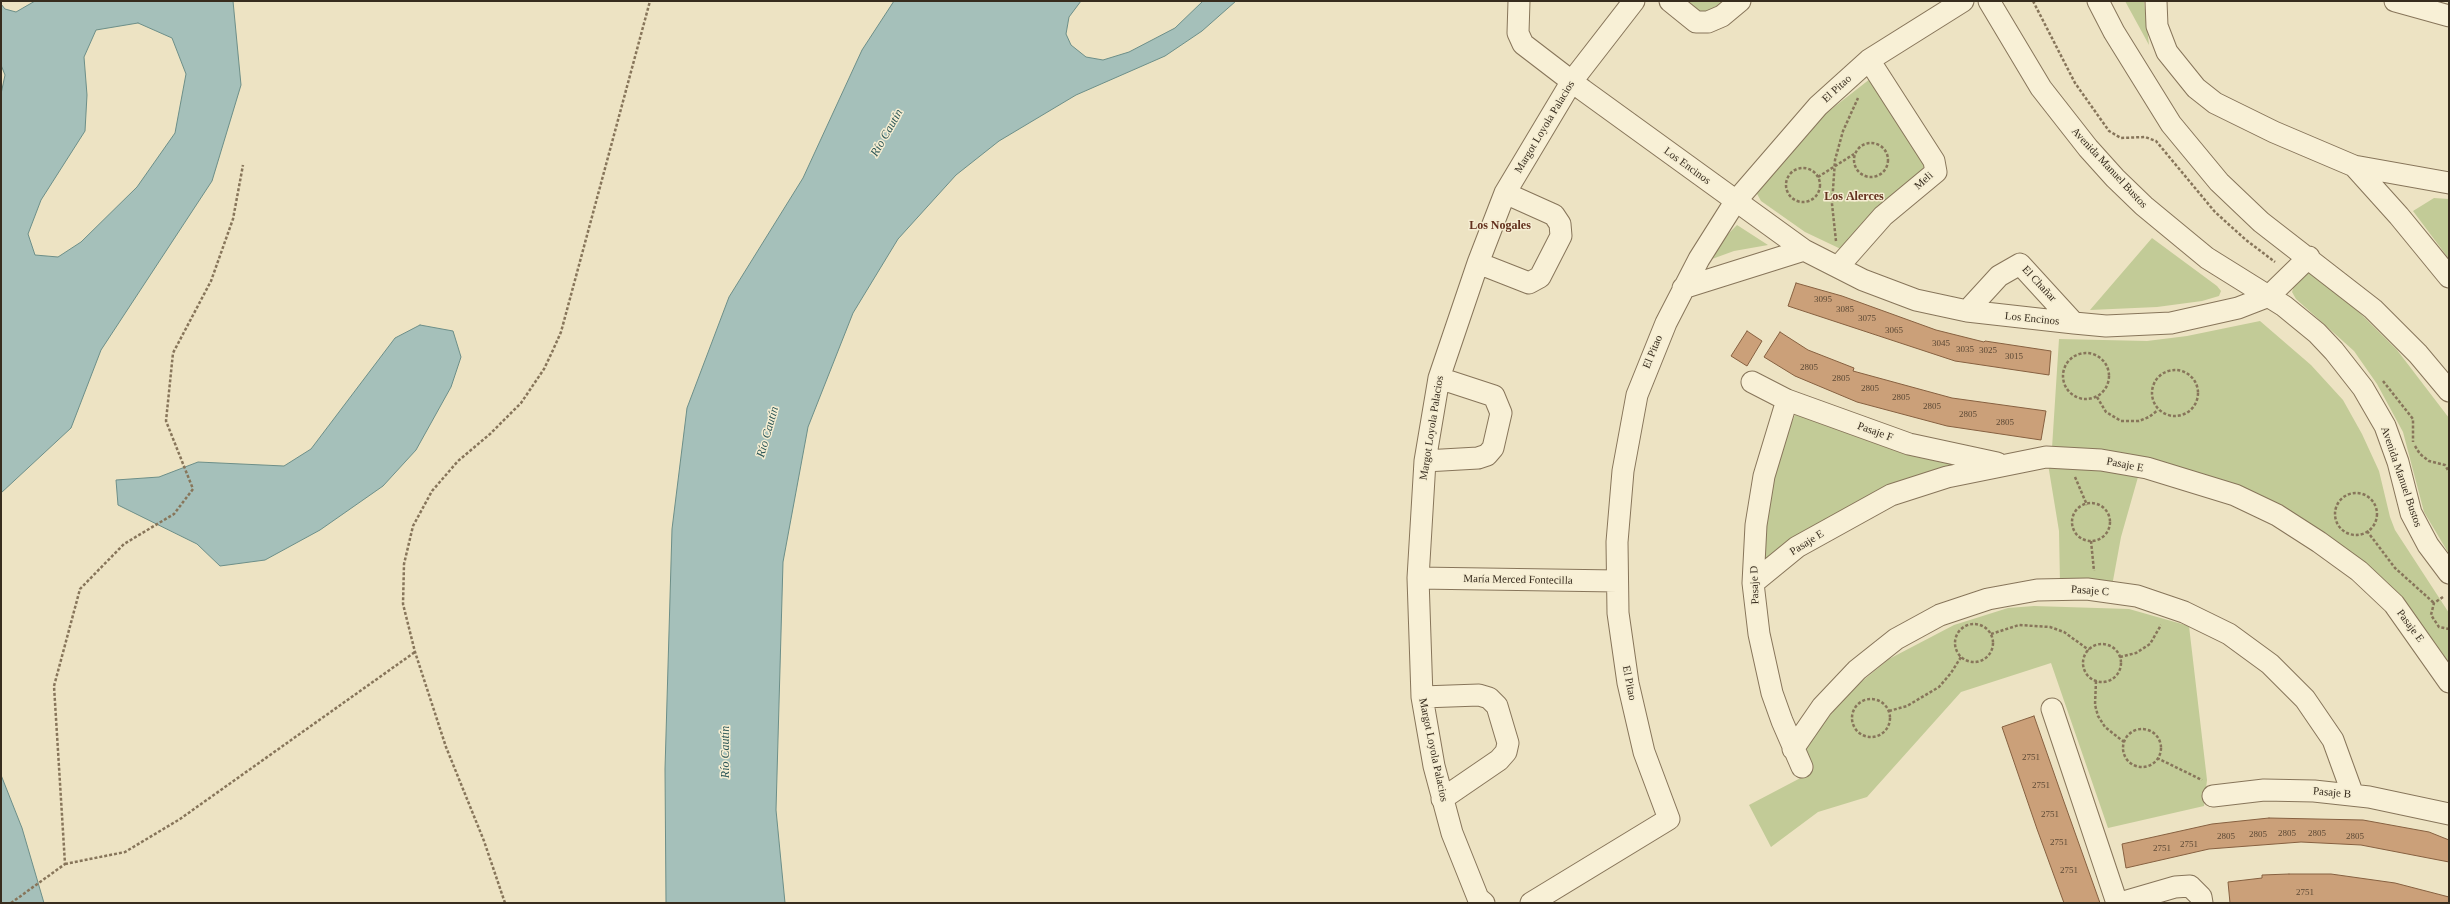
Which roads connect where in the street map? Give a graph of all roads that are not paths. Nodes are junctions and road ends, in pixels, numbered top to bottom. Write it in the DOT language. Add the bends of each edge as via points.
graph roads {
  1 [pos="1520,1"];
  2 [pos="1634,1"];
  3 [pos="1670,1"];
  4 [pos="1740,1"];
  5 [pos="1963,1"];
  6 [pos="1989,1"];
  7 [pos="2098,1"];
  8 [pos="2156,1"];
  9 [pos="2395,1"];
  10 [pos="2449,16"];
  11 [pos="1872,65"];
  12 [pos="1572,81"];
  13 [pos="2354,166"];
  14 [pos="2449,184"];
  15 [pos="1506,193"];
  16 [pos="1735,202"];
  17 [pos="1804,250"];
  18 [pos="1838,257"];
  19 [pos="2308,257"];
  20 [pos="1478,263"];
  21 [pos="2449,277"];
  22 [pos="1683,288"];
  23 [pos="2270,296"];
  24 [pos="1967,311"];
  25 [pos="2074,323"];
  26 [pos="1439,378"];
  27 [pos="1752,382"];
  28 [pos="2449,391"];
  29 [pos="1787,400"];
  30 [pos="1425,461"];
  31 [pos="2005,464"];
  32 [pos="2449,573"];
  33 [pos="1418,578"];
  34 [pos="1617,581"];
  35 [pos="1753,584"];
  36 [pos="2449,682"];
  37 [pos="1422,698"];
  38 [pos="2052,709"];
  39 [pos="1798,758"];
  40 [pos="2353,795"];
  41 [pos="2213,796"];
  42 [pos="1442,799"];
  43 [pos="2449,814"];
  44 [pos="1481,900"];
  45 [pos="1531,903"];
  46 [pos="2118,903"];
  47 [pos="2202,903"];
  1 -- 12 [label="street, Los Encinos" via="1518,33 1523,44"];
  2 -- 12 [label="street, Margot Loyola Palacios"];
  3 -- 4 [label="street" via="1696,22 1708,22 1722,16"];
  5 -- 11 [label="street, El Pitao"];
  6 -- 23 [label="street, Avenida Manuel Bustos" via="2041,88 2115,178 2206,258"];
  7 -- 19 [label="street" via="2150,93 2194,154 2239,203"];
  8 -- 13 [label="street" via="2157,26 2167,52 2196,88 2215,103 2274,132"];
  9 -- 10 [label="street"];
  11 -- 16 [label="street, El Pitao" via="1818,106"];
  11 -- 18 [label="street, Meli" via="1934,161 1936,172"];
  12 -- 15 [label="street, Margot Loyola Palacios"];
  12 -- 16 [label="street, Los Encinos"];
  13 -- 14 [label="street"];
  13 -- 21 [label="street"];
  15 -- 20 [label="street, Margot Loyola Palacios"];
  15 -- 20 [label="street" via="1554,215 1560,224 1561,236 1540,277 1529,282"];
  16 -- 17 [label="street, Los Encinos"];
  16 -- 22 [label="street, El Pitao"];
  17 -- 18 [label="street, Los Encinos"];
  17 -- 22 [label="street"];
  18 -- 24 [label="street, Los Encinos" via="1889,291 1941,307"];
  19 -- 23 [label="street"];
  19 -- 28 [label="street" via="2396,331"];
  20 -- 26 [label="street, Margot Loyola Palacios"];
  22 -- 34 [label="street, El Pitao" via="1650,359 1635,403 1623,471 1616,542"];
  23 -- 25 [label="street, Los Encinos" via="2238,308 2171,323 2106,326"];
  23 -- 32 [label="street, Avenida Manuel Bustos" via="2317,332 2363,388 2392,444 2406,497 2419,530"];
  24 -- 25 [label="street, Los Encinos"];
  24 -- 25 [label="street, El Chañar" via="1999,276 2020,264"];
  26 -- 30 [label="street, Margot Loyola Palacios"];
  26 -- 30 [label="street" via="1494,396 1500,413 1493,448 1487,455 1478,458"];
  27 -- 29 [label="street, Pasaje F"];
  29 -- 31 [label="street, Pasaje F" via="1909,444"];
  29 -- 35 [label="street, Pasaje D" via="1764,476 1756,525"];
  30 -- 33 [label="street, Margot Loyola Palacios"];
  31 -- 35 [label="street, Pasaje E" via="1891,495 1797,547"];
  31 -- 36 [label="street, Pasaje E" via="2046,457 2101,460 2147,468 2235,495 2277,515 2359,571 2394,604"];
  33 -- 34 [label="street, María Merced Fontecilla"];
  33 -- 37 [label="street, Margot Loyola Palacios"];
  34 -- 45 [label="street, El Pitao" via="1618,613 1628,683 1644,752 1669,819"];
  35 -- 39 [label="street, Pasaje D" via="1764,664 1782,721"];
  37 -- 42 [label="street, Margot Loyola Palacios"];
  37 -- 42 [label="street" via="1479,695 1489,698 1497,706 1508,743 1506,752 1499,760"];
  38 -- 46 [label="street"];
  39 -- 40 [label="street, Pasaje C" via="1822,706 1857,670 1896,639 1940,615 1988,599 2037,590 2096,590 2137,596 2184,612 2229,634 2270,664 2305,699 2334,740"];
  40 -- 41 [label="street, Pasaje B" via="2264,790"];
  40 -- 43 [label="street, Pasaje B"];
  42 -- 44 [label="street, Margot Loyola Palacios" via="1452,833"];
  46 -- 47 [label="street" via="2175,887 2190,886 2201,897"];
}
